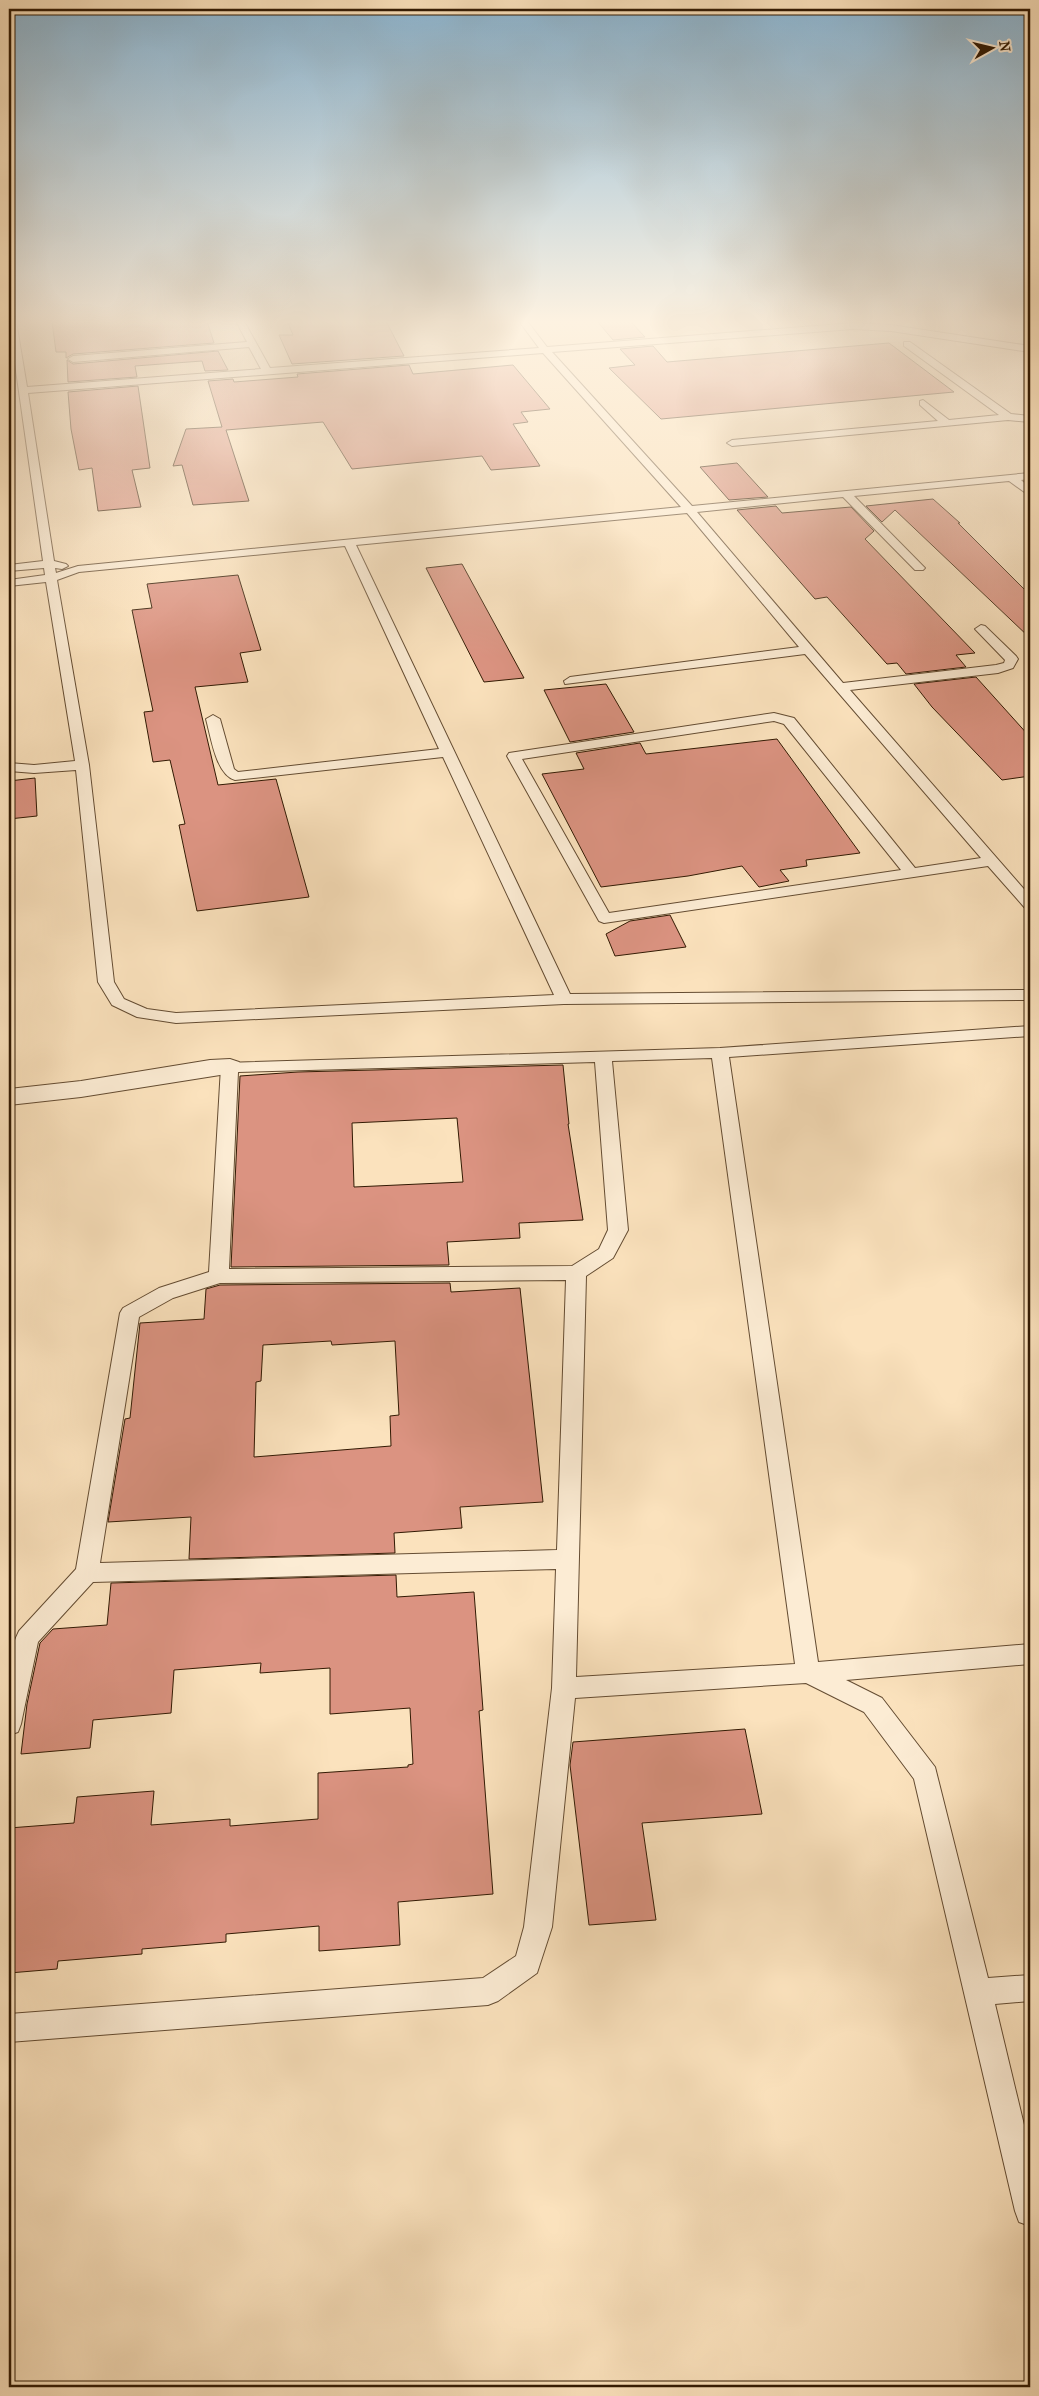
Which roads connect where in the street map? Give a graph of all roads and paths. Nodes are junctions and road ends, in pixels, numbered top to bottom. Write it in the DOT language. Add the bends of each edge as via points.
graph roads {
  1 [pos="30,433"];
  2 [pos="620,433"];
  3 [pos="842,433"];
  4 [pos="732,443"];
  5 [pos="1030,476"];
  6 [pos="1012,478"];
  7 [pos="1030,493"];
  8 [pos="846,494"];
  9 [pos="690,510"];
  10 [pos="349,542"];
  11 [pos="9,568"];
  12 [pos="919,568"];
  13 [pos="50,571"];
  14 [pos="9,583"];
  15 [pos="981,629"];
  16 [pos="808,650"];
  17 [pos="570,681"];
  18 [pos="840,687"];
  19 [pos="213,719"];
  20 [pos="447,752"];
  21 [pos="82,765"];
  22 [pos="9,767"];
  23 [pos="992,861"];
  24 [pos="911,873"];
  25 [pos="1030,906"];
  26 [pos="1030,995"];
  27 [pos="564,999"];
  28 [pos="1030,1030"];
  29 [pos="720,1053"];
  30 [pos="603,1055"];
  31 [pos="230,1067"];
  32 [pos="9,1097"];
  33 [pos="576,1273"];
  34 [pos="219,1276"];
  35 [pos="568,1559"];
  36 [pos="87,1573"];
  37 [pos="1030,1654"];
  38 [pos="808,1673"];
  39 [pos="564,1688"];
  40 [pos="9,1724"];
  41 [pos="1030,1988"];
  42 [pos="979,1992"];
  43 [pos="9,2028"];
  44 [pos="1030,2211"];
  1 -- 13 [label="lane"];
  2 -- 9 [label="lane"];
  3 -- 4 [label="lane"];
  5 -- 6 [label="lane"];
  6 -- 7 [label="lane"];
  6 -- 8 [label="lane"];
  8 -- 9 [label="lane"];
  8 -- 12 [label="lane"];
  9 -- 10 [label="lane"];
  9 -- 16 [label="lane"];
  10 -- 13 [label="lane"];
  10 -- 20 [label="lane"];
  11 -- 13 [label="lane"];
  13 -- 14 [label="lane"];
  13 -- 21 [label="lane"];
  15 -- 18 [label="lane" via="1012,659 1009,666"];
  16 -- 17 [label="lane"];
  16 -- 18 [label="lane"];
  18 -- 23 [label="lane"];
  19 -- 20 [label="lane" via="228,771 235,776"];
  20 -- 27 [label="lane"];
  21 -- 22 [label="lane" via="34,769"];
  21 -- 27 [label="lane" via="106,982 118,1002 143,1012 176,1018"];
  23 -- 24 [label="lane"];
  23 -- 25 [label="lane"];
  24 -- 24 [label="lane" via="604,918 514,756 774,718 789,721"];
  26 -- 27 [label="lane"];
  28 -- 29 [label="lane"];
  29 -- 30 [label="lane"];
  29 -- 38 [label="lane"];
  30 -- 31 [label="lane"];
  30 -- 33 [label="lane" via="618,1230 606,1253"];
  31 -- 32 [label="street"];
  31 -- 34 [label="lane"];
  33 -- 34 [label="lane"];
  33 -- 35 [label="lane"];
  34 -- 36 [label="lane" via="166,1293 130,1313"];
  35 -- 36 [label="lane"];
  35 -- 39 [label="lane"];
  36 -- 40 [label="lane" via="27,1638"];
  37 -- 38 [label="lane"];
  38 -- 39 [label="lane"];
  38 -- 42 [label="lane" via="873,1705 926,1775"];
  39 -- 43 [label="lane" via="538,1927 527,1964 488,1991"];
  41 -- 42 [label="lane"];
  42 -- 44 [label="lane"];
}
